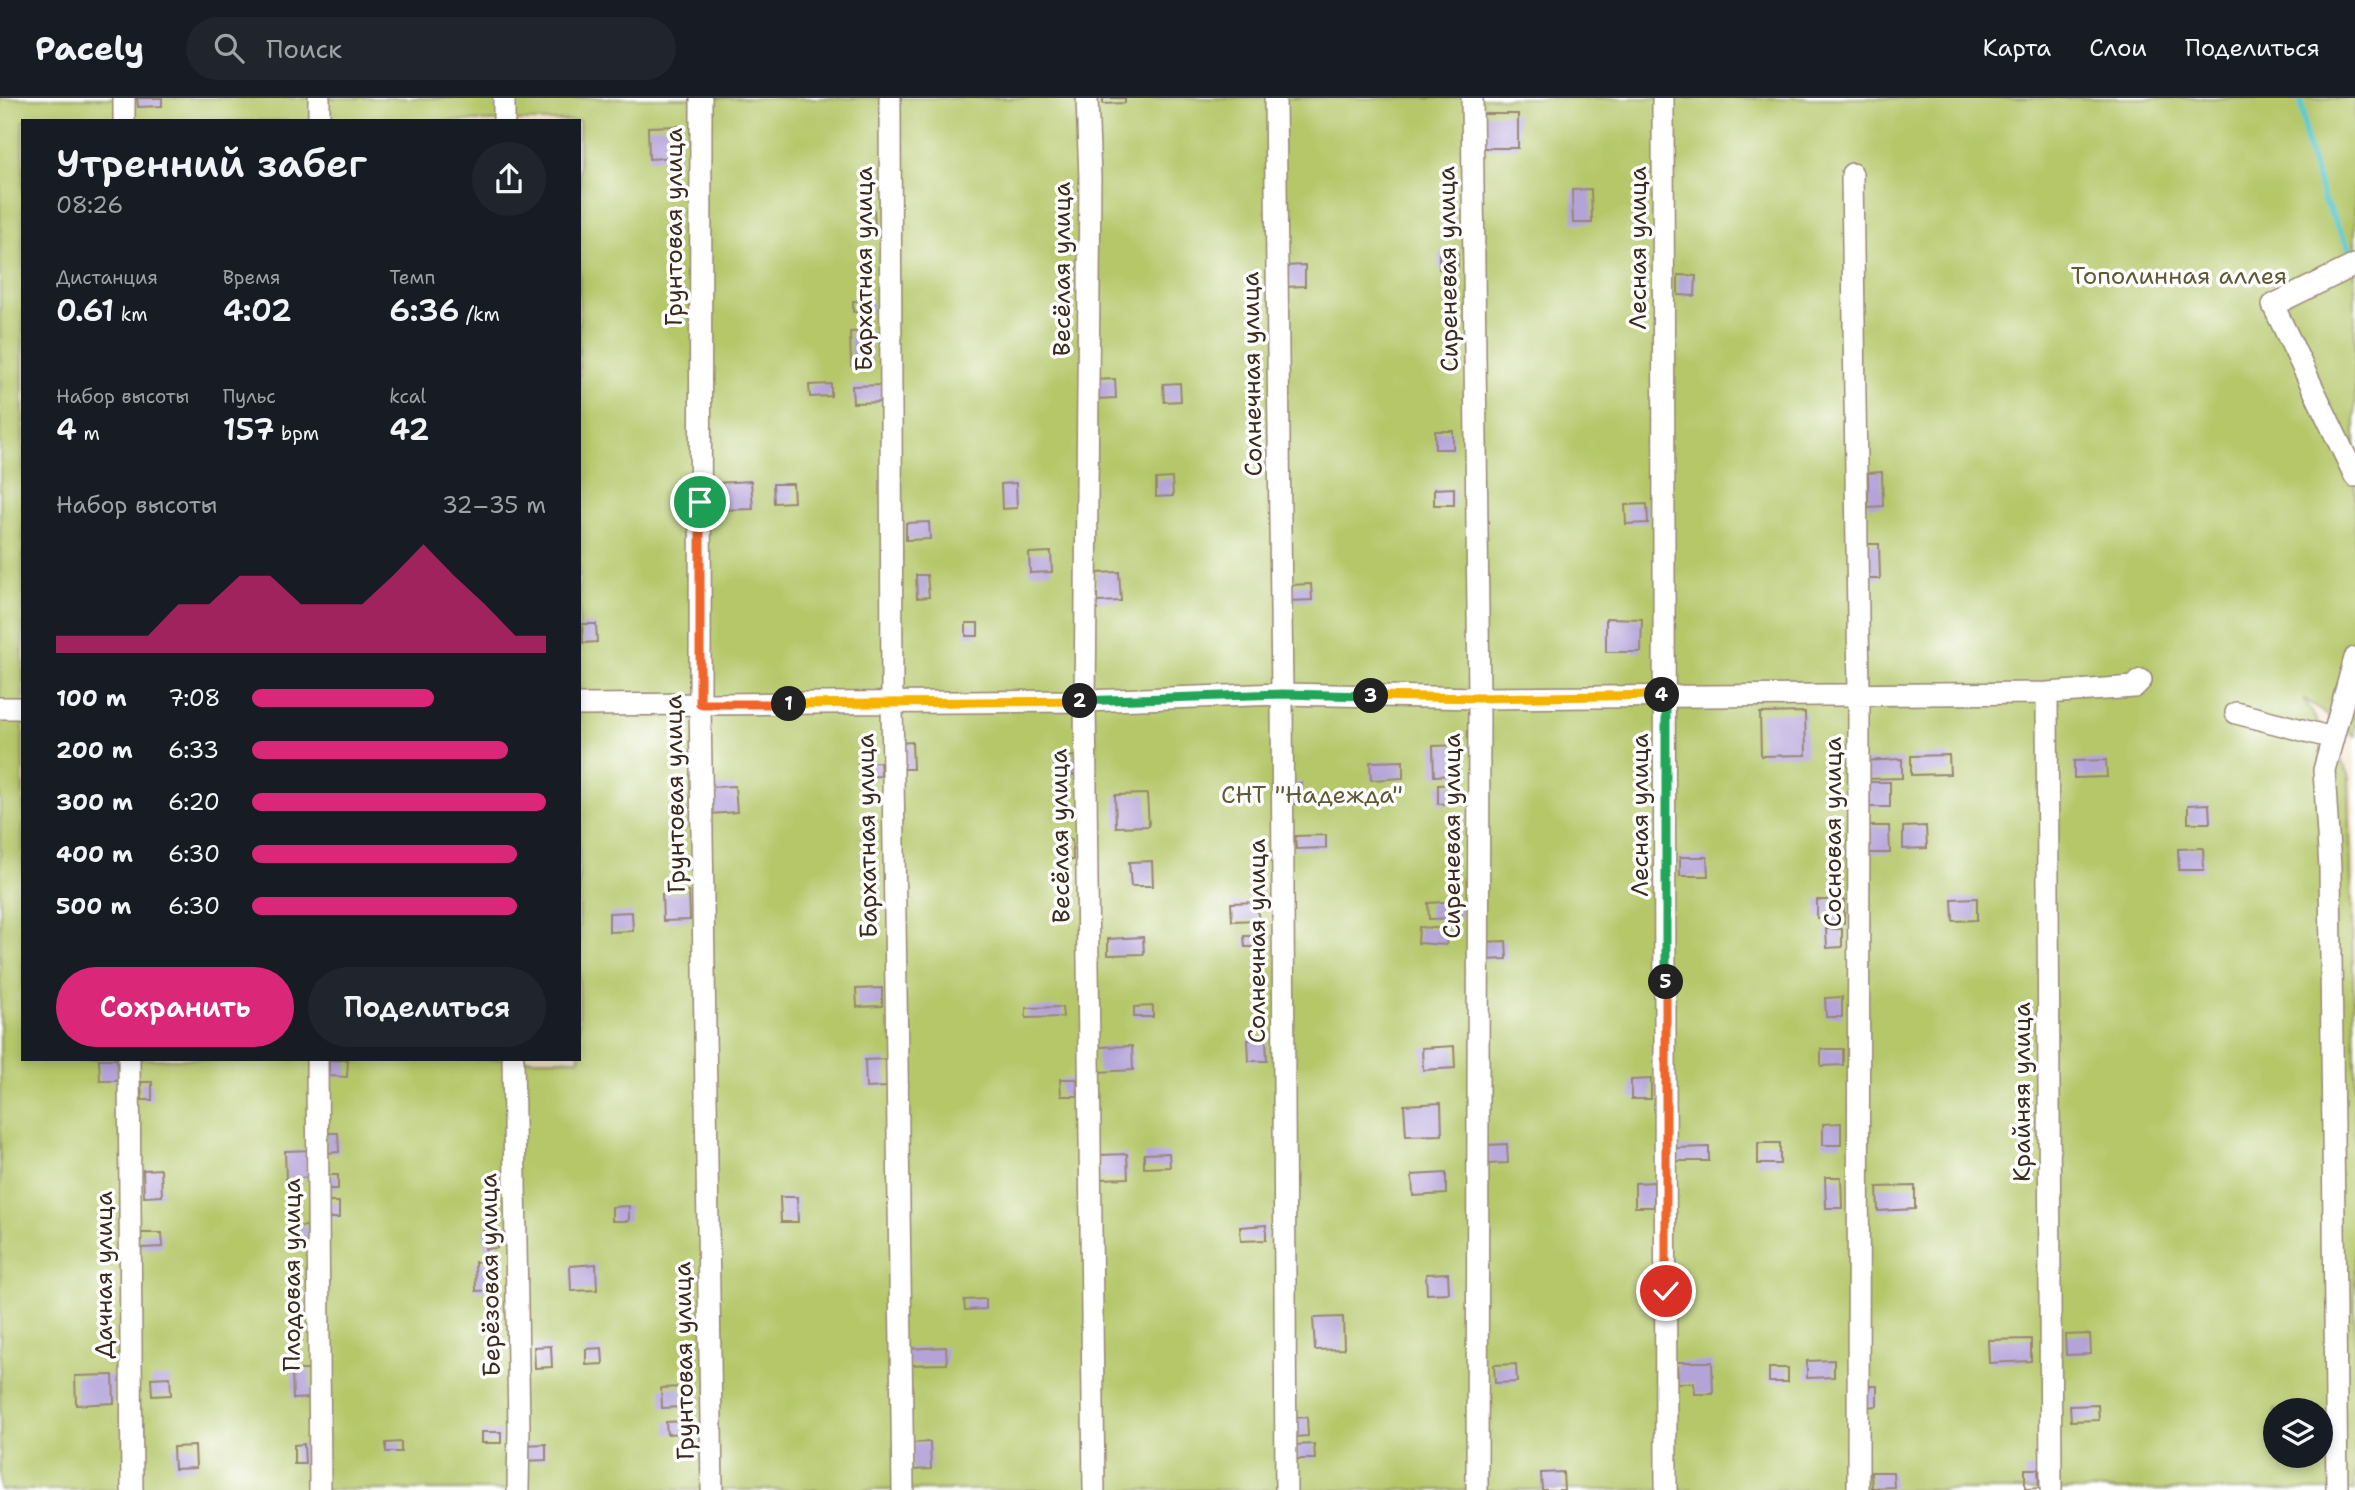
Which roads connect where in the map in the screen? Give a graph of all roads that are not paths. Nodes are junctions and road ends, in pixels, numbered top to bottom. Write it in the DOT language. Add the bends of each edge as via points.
graph roads {
  1 [pos="124,98"];
  2 [pos="320,98"];
  3 [pos="504,98"];
  4 [pos="701,98"];
  5 [pos="890,98"];
  6 [pos="1087,98"];
  7 [pos="1275,98"];
  8 [pos="1472,98"];
  9 [pos="1663,98"];
  10 [pos="124,119"];
  11 [pos="319,119"];
  12 [pos="504,119"];
  13 [pos="1852,174"];
  14 [pos="2355,265"];
  15 [pos="2355,477"];
  16 [pos="2355,658"];
  17 [pos="2141,680"];
  18 [pos="2047,693"];
  19 [pos="1282,694"];
  20 [pos="1859,694"];
  21 [pos="1666,695"];
  22 [pos="1479,698"];
  23 [pos="1084,701"];
  24 [pos="892,703"];
  25 [pos="700,704"];
  26 [pos="581,705"];
  27 [pos="0,708"];
  28 [pos="21,708"];
  29 [pos="2236,713"];
  30 [pos="2333,737"];
  31 [pos="129,1061"];
  32 [pos="317,1061"];
  33 [pos="513,1061"];
  34 [pos="132,1490"];
  35 [pos="320,1490"];
  36 [pos="518,1490"];
  37 [pos="712,1490"];
  38 [pos="903,1490"];
  39 [pos="1094,1490"];
  40 [pos="1286,1490"];
  41 [pos="1477,1490"];
  42 [pos="1666,1490"];
  43 [pos="1858,1490"];
  44 [pos="2050,1490"];
  45 [pos="2337,1490"];
  1 -- 10 [label="street"];
  2 -- 11 [label="street"];
  3 -- 12 [label="street"];
  4 -- 25 [label="street, Грунтовая улица"];
  5 -- 24 [label="street, Бархатная улица"];
  6 -- 23 [label="street, Весёлая улица"];
  7 -- 19 [label="street, Солнечная улица"];
  8 -- 22 [label="street, Сиреневая улица"];
  9 -- 21 [label="street, Лесная улица"];
  13 -- 20 [label="street, Сосновая улица"];
  14 -- 15 [label="street" via="2273,305"];
  16 -- 30 [label="street"];
  17 -- 18 [label="street" via="2134,687"];
  18 -- 20 [label="street"];
  18 -- 44 [label="street, Крайняя улица"];
  19 -- 22 [label="street"];
  19 -- 23 [label="street"];
  19 -- 40 [label="street, Солнечная улица"];
  20 -- 21 [label="street"];
  20 -- 43 [label="street, Сосновая улица"];
  21 -- 22 [label="street"];
  21 -- 42 [label="street, Лесная улица"];
  22 -- 41 [label="street, Сиреневая улица"];
  23 -- 24 [label="street"];
  23 -- 39 [label="street, Весёлая улица"];
  24 -- 25 [label="street"];
  24 -- 38 [label="street, Бархатная улица"];
  25 -- 26 [label="street"];
  25 -- 37 [label="street, Грунтовая улица"];
  27 -- 28 [label="street"];
  29 -- 30 [label="street"];
  30 -- 45 [label="street" via="2324,770 2330,868"];
  31 -- 34 [label="street, Дачная улица"];
  32 -- 35 [label="street, Плодовая улица"];
  33 -- 36 [label="street, Берёзовая улица"];
}
